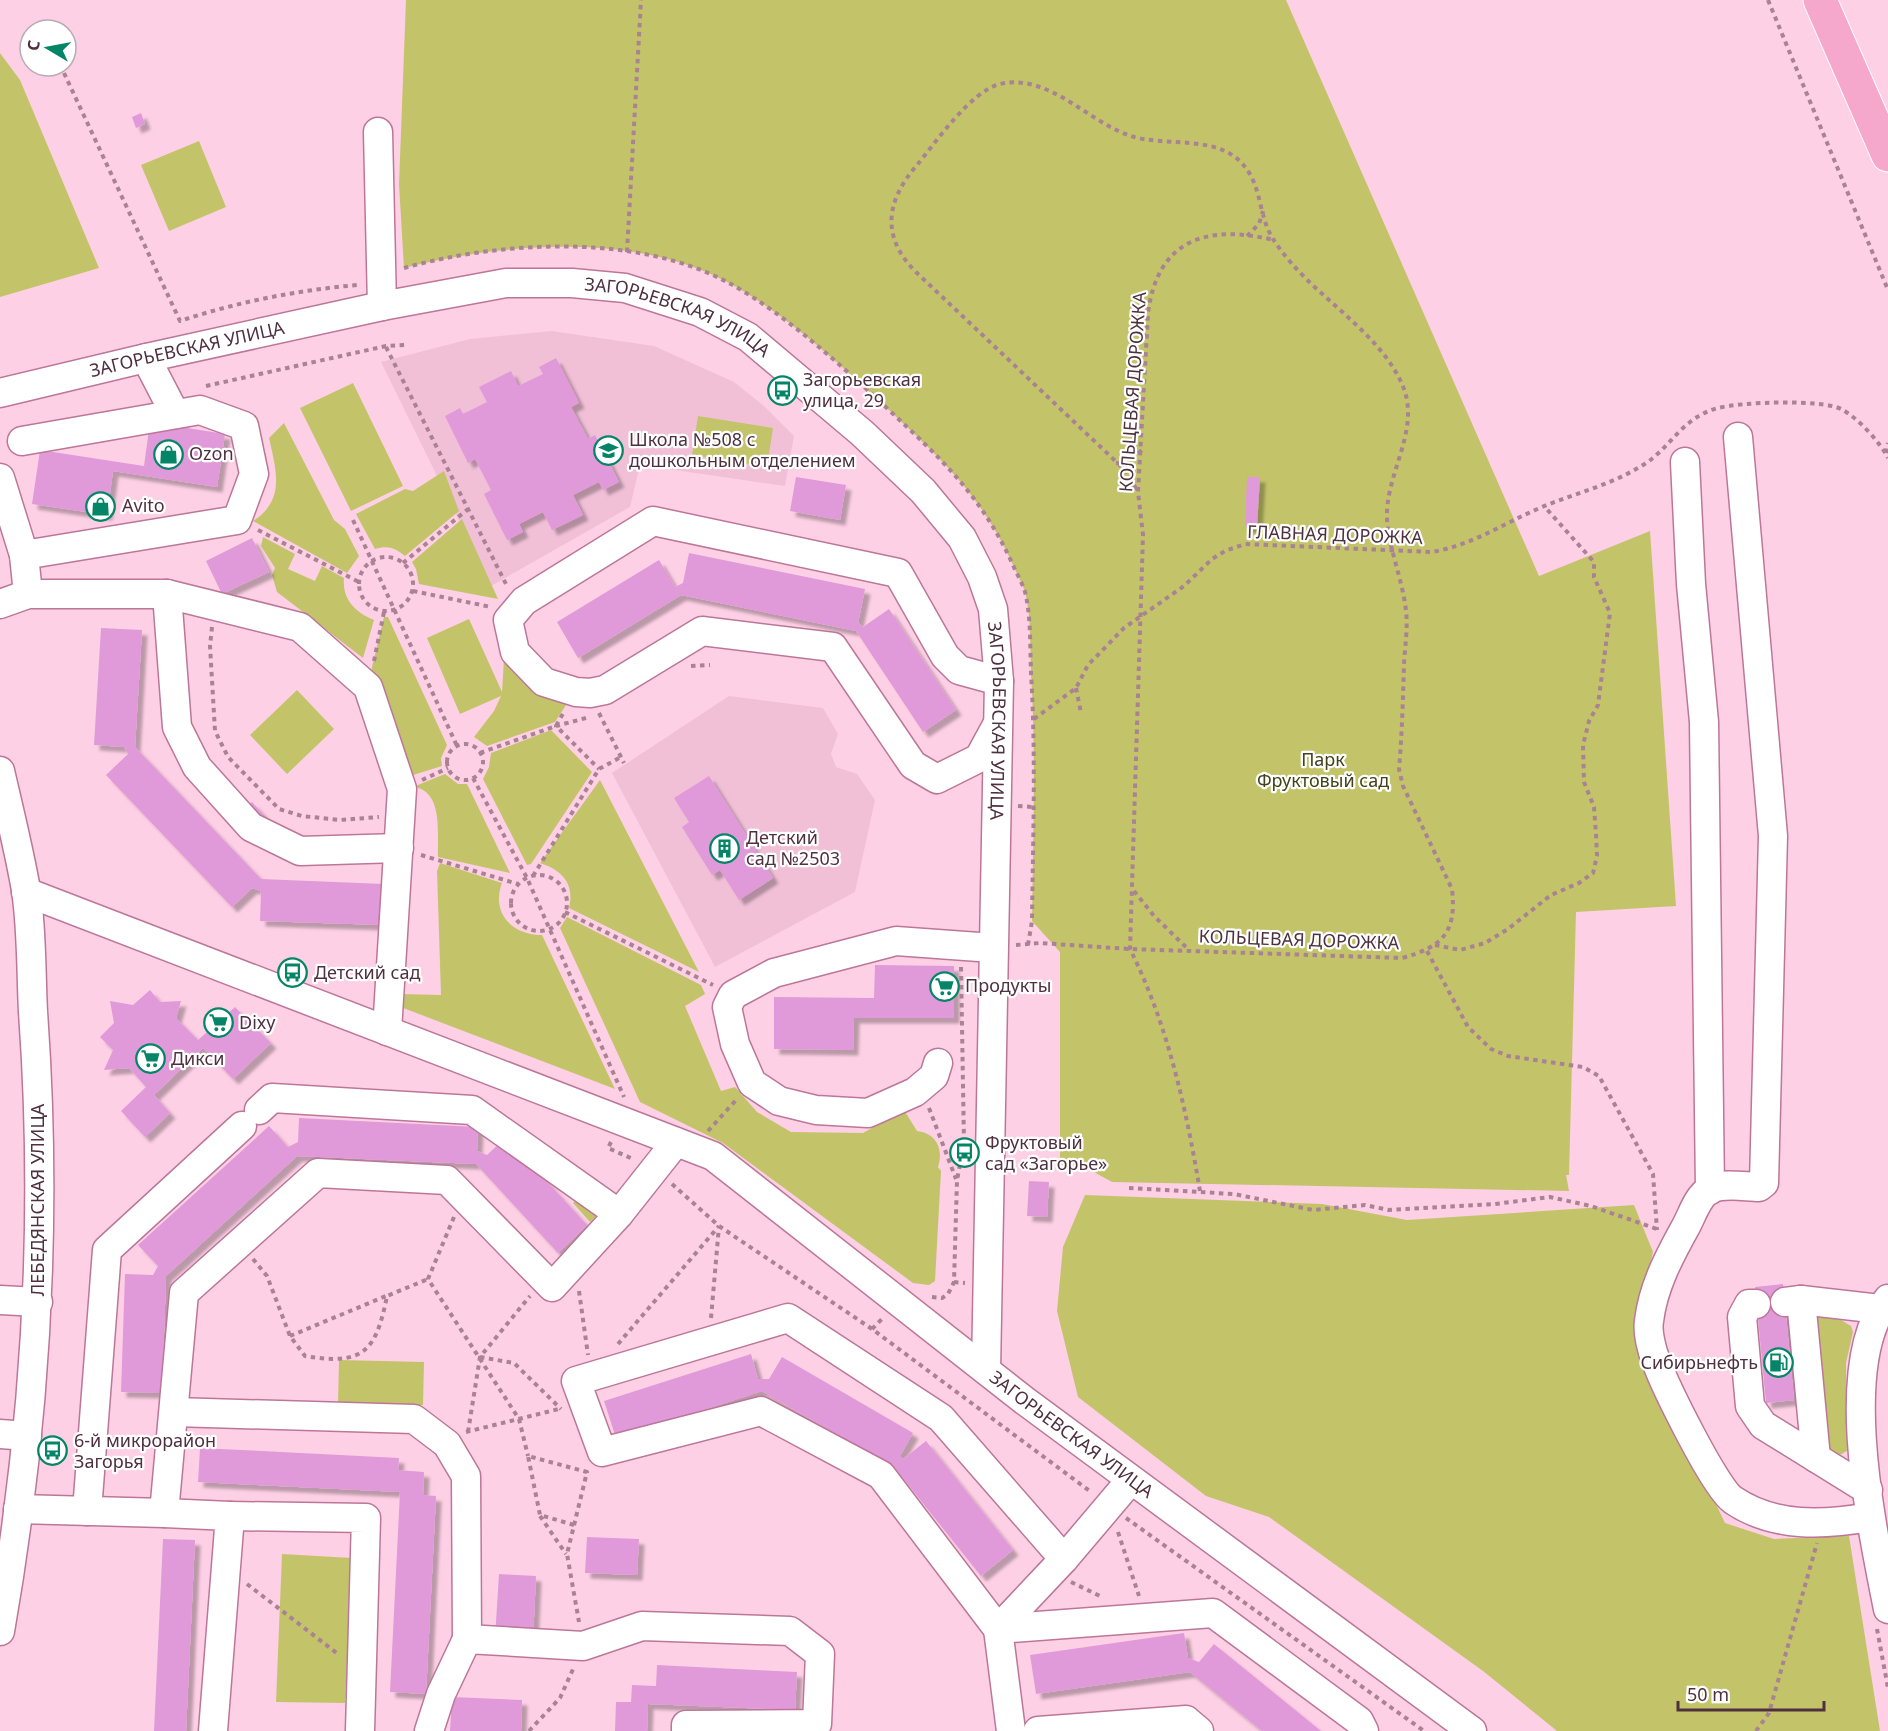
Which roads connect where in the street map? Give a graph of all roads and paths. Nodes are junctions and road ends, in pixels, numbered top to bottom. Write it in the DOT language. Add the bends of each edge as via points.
graph roads {
  1 [pos="641,0"];
  2 [pos="1768,0"];
  3 [pos="1820,0"];
  4 [pos="66,78"];
  5 [pos="378,132"];
  6 [pos="1888,154"];
  7 [pos="1263,211"];
  8 [pos="1247,237"];
  9 [pos="1275,241"];
  10 [pos="627,252"];
  11 [pos="1888,290"];
  12 [pos="382,295"];
  13 [pos="405,345"];
  14 [pos="146,358"];
  15 [pos="0,393"];
  16 [pos="175,414"];
  17 [pos="1738,437"];
  18 [pos="22,441"];
  19 [pos="1888,443"];
  20 [pos="1143,449"];
  21 [pos="1887,456"];
  22 [pos="1685,462"];
  23 [pos="1116,463"];
  24 [pos="0,478"];
  25 [pos="1138,492"];
  26 [pos="1544,506"];
  27 [pos="468,509"];
  28 [pos="237,520"];
  29 [pos="353,520"];
  30 [pos="1394,550"];
  31 [pos="24,555"];
  32 [pos="371,561"];
  33 [pos="404,563"];
  34 [pos="359,582"];
  35 [pos="413,591"];
  36 [pos="28,594"];
  37 [pos="167,594"];
  38 [pos="0,603"];
  39 [pos="215,606"];
  40 [pos="394,611"];
  41 [pos="516,611"];
  42 [pos="384,612"];
  43 [pos="1141,615"];
  44 [pos="999,681"];
  45 [pos="369,687"];
  46 [pos="1076,688"];
  47 [pos="583,693"];
  48 [pos="1081,713"];
  49 [pos="1034,719"];
  50 [pos="999,720"];
  51 [pos="556,726"];
  52 [pos="457,746"];
  53 [pos="480,753"];
  54 [pos="621,757"];
  55 [pos="624,763"];
  56 [pos="599,769"];
  57 [pos="0,771"];
  58 [pos="473,778"];
  59 [pos="400,816"];
  60 [pos="399,848"];
  61 [pos="532,876"];
  62 [pos="527,878"];
  63 [pos="518,884"];
  64 [pos="1133,890"];
  65 [pos="26,892"];
  66 [pos="566,912"];
  67 [pos="551,929"];
  68 [pos="960,945"];
  69 [pos="1435,945"];
  70 [pos="993,948"];
  71 [pos="1130,950"];
  72 [pos="1427,951"];
  73 [pos="1191,952"];
  74 [pos="733,995"];
  75 [pos="387,1031"];
  76 [pos="938,1063"];
  77 [pos="752,1083"];
  78 [pos="921,1087"];
  79 [pos="620,1121"];
  80 [pos="704,1136"];
  81 [pos="676,1142"];
  82 [pos="655,1169"];
  83 [pos="957,1180"];
  84 [pos="1129,1188"];
  85 [pos="1710,1190"];
  86 [pos="1200,1191"];
  87 [pos="462,1197"];
  88 [pos="619,1214"];
  89 [pos="719,1226"];
  90 [pos="1657,1229"];
  91 [pos="240,1242"];
  92 [pos="1670,1254"];
  93 [pos="575,1262"];
  94 [pos="428,1278"];
  95 [pos="544,1279"];
  96 [pos="387,1296"];
  97 [pos="926,1296"];
  98 [pos="0,1300"];
  99 [pos="38,1302"];
  100 [pos="1756,1304"];
  101 [pos="1884,1304"];
  102 [pos="290,1336"];
  103 [pos="709,1341"];
  104 [pos="480,1358"];
  105 [pos="986,1370"];
  106 [pos="590,1376"];
  107 [pos="572,1408"];
  108 [pos="174,1412"];
  109 [pos="519,1419"];
  110 [pos="468,1431"];
  111 [pos="13,1435"];
  112 [pos="439,1438"];
  113 [pos="528,1456"];
  114 [pos="1816,1458"];
  115 [pos="461,1468"];
  116 [pos="1130,1481"];
  117 [pos="1869,1504"];
  118 [pos="1109,1505"];
  119 [pos="18,1509"];
  120 [pos="87,1511"];
  121 [pos="164,1513"];
  122 [pos="540,1515"];
  123 [pos="230,1516"];
  124 [pos="1823,1522"];
  125 [pos="574,1525"];
  126 [pos="567,1554"];
  127 [pos="1058,1566"];
  128 [pos="226,1568"];
  129 [pos="1104,1598"];
  130 [pos="1888,1609"];
  131 [pos="1146,1618"];
  132 [pos="998,1629"];
  133 [pos="0,1631"];
  134 [pos="466,1639"];
  135 [pos="583,1646"];
  136 [pos="362,1672"];
  137 [pos="213,1731"];
  138 [pos="360,1731"];
  139 [pos="429,1731"];
  140 [pos="528,1731"];
  141 [pos="686,1731"];
  142 [pos="1011,1731"];
  143 [pos="1038,1731"];
  144 [pos="1199,1731"];
  145 [pos="1364,1731"];
  146 [pos="1424,1731"];
  147 [pos="1472,1731"];
  148 [pos="1756,1731"];
  1 -- 10 [label="path"];
  2 -- 11 [label="path"];
  3 -- 6 [label="highway"];
  4 -- 12 [label="path" via="180,321 319,288"];
  5 -- 12 [label="street"];
  7 -- 8 [label="path" via="1259,224"];
  7 -- 9 [label="path"];
  7 -- 23 [label="path" via="1248,171 1232,155 1215,147 1129,136 1044,88 1027,84 996,85 980,94 900,184 893,233 895,248 906,263"];
  8 -- 9 [label="path, КОЛЬЦЕВАЯ ДОРОЖКА"];
  8 -- 20 [label="path, КОЛЬЦЕВАЯ ДОРОЖКА" via="1194,240 1178,248 1158,272 1148,314"];
  9 -- 30 [label="path, КОЛЬЦЕВАЯ ДОРОЖКА" via="1292,265 1397,371 1408,415 1387,519"];
  10 -- 12 [label="path" via="539,247 451,256 404,268"];
  10 -- 49 [label="path" via="726,281 778,314 954,470 997,528 1026,594"];
  12 -- 14 [label="street, ЗАГОРЬЕВСКАЯ УЛИЦА"];
  12 -- 44 [label="street, ЗАГОРЬЕВСКАЯ УЛИЦА" via="529,282 625,288 699,312 748,337 877,447 923,491 962,538 993,609"];
  13 -- 27 [label="path" via="386,346"];
  14 -- 15 [label="street, ЗАГОРЬЕВСКАЯ УЛИЦА"];
  14 -- 16 [label="street"];
  16 -- 18 [label="street"];
  16 -- 28 [label="street" via="200,410 244,426 254,474"];
  17 -- 85 [label="street" via="1773,836 1764,1183 1759,1187 1723,1186"];
  19 -- 21 [label="path"];
  20 -- 23 [label="path" via="1128,464"];
  20 -- 25 [label="path, КОЛЬЦЕВАЯ ДОРОЖКА"];
  21 -- 26 [label="path, ГЛАВНАЯ ДОРОЖКА" via="1840,408 1803,402 1717,408 1682,426 1645,464 1598,489"];
  22 -- 85 [label="street" via="1690,584 1704,722"];
  23 -- 25 [label="path" via="1126,471"];
  24 -- 31 [label="street"];
  25 -- 43 [label="path, КОЛЬЦЕВАЯ ДОРОЖКА" via="1143,535"];
  26 -- 30 [label="path, ГЛАВНАЯ ДОРОЖКА" via="1451,549"];
  26 -- 69 [label="path" via="1594,562 1594,577 1610,613 1598,705 1583,745 1584,782 1594,807 1597,856 1593,873 1551,895 1485,944 1460,950"];
  27 -- 33 [label="path"];
  27 -- 41 [label="path"];
  28 -- 31 [label="street"];
  28 -- 34 [label="path"];
  29 -- 32 [label="path"];
  30 -- 43 [label="path, ГЛАВНАЯ ДОРОЖКА" via="1245,544 1212,559 1184,586"];
  30 -- 69 [label="path, КОЛЬЦЕВАЯ ДОРОЖКА" via="1407,615 1399,769 1403,786 1452,889 1454,908 1449,928"];
  31 -- 36 [label="street"];
  32 -- 33 [label="path" via="386,556"];
  32 -- 34 [label="path"];
  32 -- 40 [label="path"];
  33 -- 35 [label="path" via="414,579"];
  34 -- 42 [label="path" via="361,596 370,607"];
  35 -- 40 [label="path" via="408,602"];
  35 -- 41 [label="path"];
  36 -- 37 [label="street"];
  36 -- 38 [label="street"];
  37 -- 39 [label="street"];
  37 -- 60 [label="street" via="177,727 196,767 251,827 300,851"];
  39 -- 45 [label="street" via="300,627"];
  39 -- 59 [label="path" via="210,646 215,730 228,757 249,782 279,809 302,816 340,820"];
  40 -- 42 [label="path"];
  40 -- 52 [label="path"];
  41 -- 44 [label="street" via="524,601 653,521 898,573 945,656 959,670"];
  41 -- 47 [label="street" via="508,620 515,652 544,682"];
  42 -- 45 [label="path"];
  43 -- 46 [label="path, ГЛАВНАЯ ДОРОЖКА" via="1088,665"];
  43 -- 64 [label="path, КОЛЬЦЕВАЯ ДОРОЖКА"];
  44 -- 50 [label="street, ЗАГОРЬЕВСКАЯ УЛИЦА"];
  45 -- 59 [label="street" via="402,789"];
  46 -- 48 [label="path"];
  46 -- 49 [label="path, ГЛАВНАЯ ДОРОЖКА"];
  47 -- 50 [label="street" via="605,690 702,631 833,647 912,765 937,779 979,758"];
  47 -- 51 [label="path"];
  47 -- 54 [label="path"];
  49 -- 71 [label="path" via="1032,921 1028,945"];
  50 -- 70 [label="street, ЗАГОРЬЕВСКАЯ УЛИЦА"];
  51 -- 53 [label="path"];
  51 -- 56 [label="path"];
  52 -- 53 [label="path" via="467,744"];
  52 -- 58 [label="path" via="448,756 448,768 460,780"];
  53 -- 58 [label="path" via="482,766"];
  54 -- 55 [label="path"];
  54 -- 56 [label="path"];
  56 -- 61 [label="path"];
  57 -- 65 [label="street, ЛЕБЕДЯНСКАЯ УЛИЦА"];
  58 -- 62 [label="path"];
  59 -- 60 [label="street"];
  60 -- 63 [label="path"];
  60 -- 75 [label="street"];
  61 -- 62 [label="path"];
  61 -- 66 [label="path" via="548,876 558,882 567,902"];
  62 -- 63 [label="path"];
  62 -- 67 [label="path"];
  63 -- 67 [label="path" via="511,905 520,924 529,930"];
  64 -- 71 [label="path"];
  64 -- 73 [label="path, КОЛЬЦЕВАЯ ДОРОЖКА"];
  65 -- 75 [label="street"];
  65 -- 99 [label="street, ЛЕБЕДЯНСКАЯ УЛИЦА" via="39,1094"];
  66 -- 67 [label="path"];
  66 -- 74 [label="path"];
  67 -- 79 [label="path" via="628,1105"];
  68 -- 70 [label="street"];
  68 -- 74 [label="street" via="896,941 774,973"];
  68 -- 83 [label="path" via="964,1144"];
  69 -- 72 [label="path, КОЛЬЦЕВАЯ ДОРОЖКА"];
  70 -- 105 [label="street, ЗАГОРЬЕВСКАЯ УЛИЦА"];
  71 -- 73 [label="path"];
  71 -- 86 [label="path" via="1166,1035"];
  72 -- 73 [label="path, КОЛЬЦЕВАЯ ДОРОЖКА" via="1402,958"];
  72 -- 90 [label="path" via="1468,1027 1491,1049 1508,1056 1583,1067 1599,1076 1653,1174"];
  74 -- 77 [label="street" via="727,1007 731,1026"];
  75 -- 79 [label="street"];
  76 -- 78 [label="street" via="934,1076"];
  77 -- 78 [label="street" via="779,1101 816,1110 868,1113"];
  77 -- 80 [label="path"];
  78 -- 83 [label="path"];
  79 -- 81 [label="street"];
  81 -- 82 [label="street"];
  81 -- 105 [label="street" via="712,1156"];
  82 -- 88 [label="street"];
  82 -- 89 [label="path"];
  83 -- 97 [label="path" via="954,1282 942,1298"];
  84 -- 86 [label="path"];
  85 -- 92 [label="street" via="1698,1202"];
  86 -- 90 [label="path" via="1313,1210 1365,1205 1389,1210 1550,1197 1591,1206"];
  87 -- 91 [label="street" via="447,1180 318,1173"];
  87 -- 94 [label="path"];
  87 -- 95 [label="street"];
  88 -- 93 [label="street"];
  88 -- 120 [label="street" via="472,1110 272,1098 107,1250"];
  89 -- 103 [label="path"];
  89 -- 106 [label="path"];
  89 -- 118 [label="path" via="872,1329"];
  90 -- 92 [label="path"];
  91 -- 102 [label="path" via="267,1276"];
  91 -- 108 [label="street" via="184,1293"];
  92 -- 124 [label="street" via="1655,1291 1648,1323 1656,1360 1712,1474 1731,1499 1758,1514 1785,1521"];
  93 -- 95 [label="street" via="552,1287"];
  93 -- 106 [label="path"];
  94 -- 96 [label="path"];
  94 -- 104 [label="path"];
  95 -- 104 [label="path"];
  96 -- 102 [label="path"];
  96 -- 102 [label="path" via="373,1344 358,1355 322,1359 305,1356"];
  98 -- 99 [label="street"];
  99 -- 111 [label="street, ЛЕБЕДЯНСКАЯ УЛИЦА"];
  100 -- 114 [label="street" via="1749,1304 1742,1317 1750,1406 1763,1425"];
  101 -- 114 [label="street" via="1793,1301"];
  101 -- 117 [label="street" via="1869,1336 1863,1383"];
  103 -- 106 [label="street"];
  103 -- 127 [label="street" via="788,1318 941,1418"];
  104 -- 107 [label="path" via="514,1363"];
  104 -- 109 [label="path"];
  104 -- 110 [label="path"];
  105 -- 116 [label="street, ЗАГОРЬЕВСКАЯ УЛИЦА"];
  106 -- 107 [label="street" via="576,1381"];
  107 -- 109 [label="path"];
  107 -- 132 [label="street" via="602,1452 761,1412 881,1475"];
  108 -- 112 [label="street" via="414,1419"];
  108 -- 121 [label="street"];
  109 -- 110 [label="path"];
  109 -- 113 [label="path"];
  110 -- 112 [label="path"];
  110 -- 115 [label="path"];
  111 -- 119 [label="street, ЛЕБЕДЯНСКАЯ УЛИЦА"];
  112 -- 115 [label="street"];
  113 -- 122 [label="path"];
  113 -- 125 [label="path" via="587,1472"];
  114 -- 117 [label="street"];
  115 -- 134 [label="street" via="466,1476"];
  116 -- 118 [label="street"];
  116 -- 147 [label="street, ЗАГОРЬЕВСКАЯ УЛИЦА"];
  117 -- 124 [label="street"];
  117 -- 130 [label="street"];
  118 -- 127 [label="street"];
  118 -- 131 [label="path"];
  118 -- 146 [label="path"];
  119 -- 120 [label="street"];
  119 -- 133 [label="street, ЛЕБЕДЯНСКАЯ УЛИЦА"];
  120 -- 121 [label="street"];
  121 -- 123 [label="street"];
  122 -- 125 [label="path"];
  122 -- 126 [label="path"];
  123 -- 128 [label="street"];
  123 -- 136 [label="street" via="366,1518"];
  124 -- 148 [label="path" via="1768,1713"];
  125 -- 126 [label="path"];
  126 -- 135 [label="path"];
  127 -- 129 [label="path"];
  127 -- 132 [label="street"];
  128 -- 136 [label="path"];
  128 -- 137 [label="street"];
  131 -- 132 [label="street"];
  131 -- 145 [label="street" via="1213,1613 1359,1721"];
  132 -- 142 [label="street"];
  134 -- 135 [label="street"];
  134 -- 139 [label="street"];
  135 -- 140 [label="path" via="560,1698"];
  135 -- 141 [label="street" via="642,1626 790,1631 820,1654 817,1724 686,1725"];
  136 -- 138 [label="street"];
  143 -- 144 [label="street" via="1186,1720"];
}
